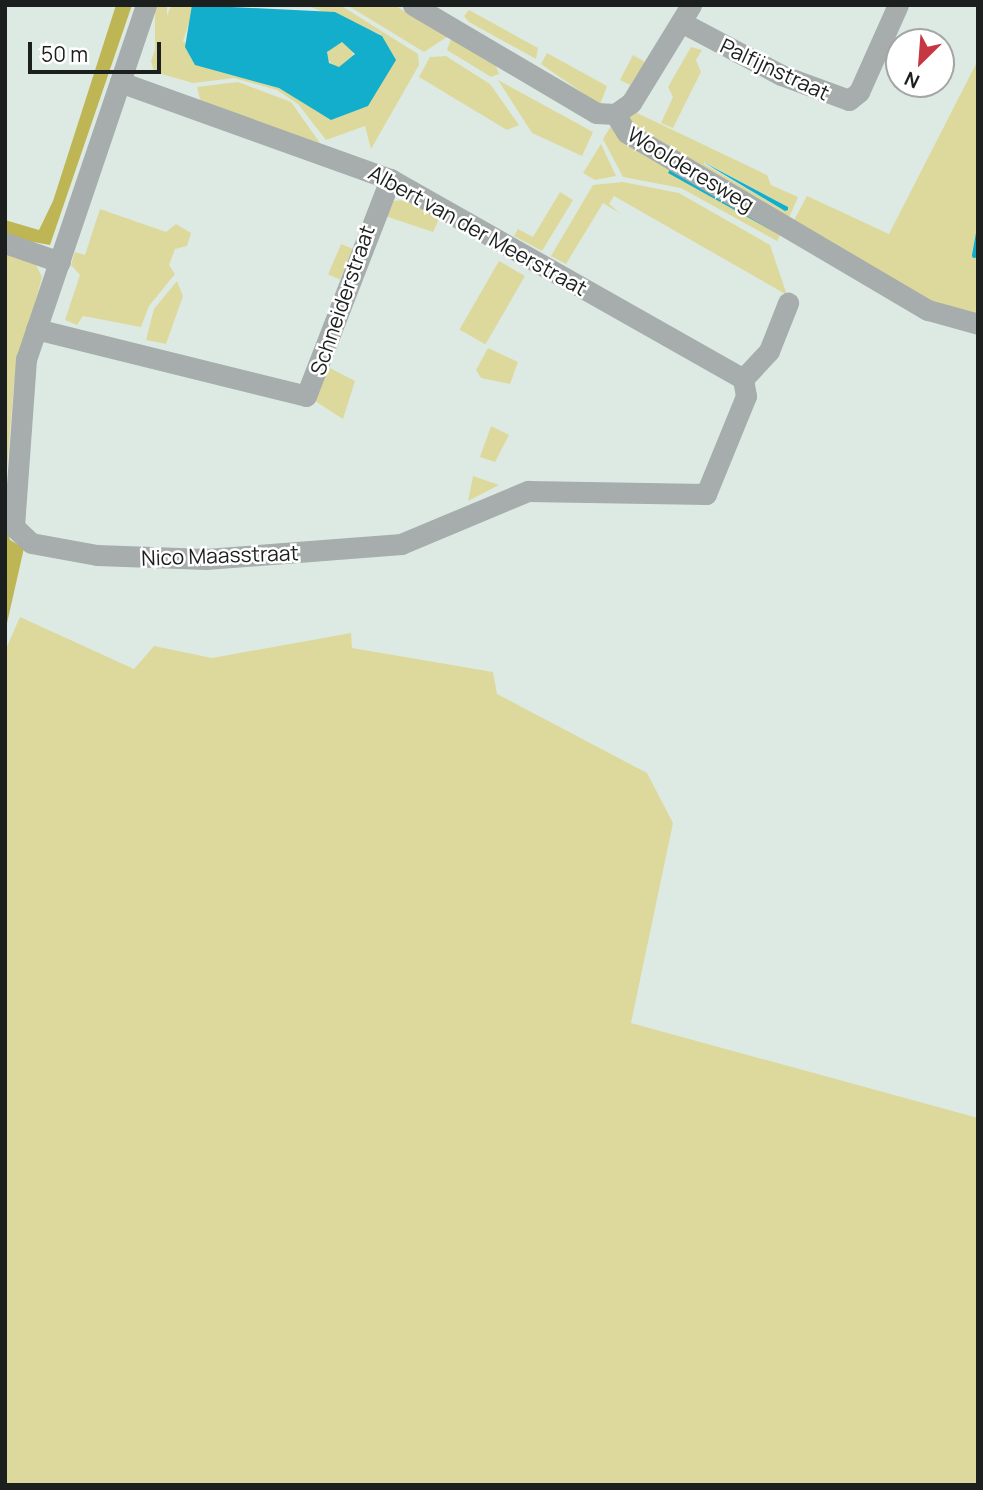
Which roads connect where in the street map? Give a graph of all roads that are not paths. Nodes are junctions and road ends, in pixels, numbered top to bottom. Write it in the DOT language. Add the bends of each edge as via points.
graph roads {
  1 [pos="146,5"];
  2 [pos="413,5"];
  3 [pos="898,5"];
  4 [pos="686,13"];
  5 [pos="120,82"];
  6 [pos="615,114"];
  7 [pos="390,179"];
  8 [pos="5,243"];
  9 [pos="60,262"];
  10 [pos="788,303"];
  11 [pos="978,324"];
  12 [pos="36,329"];
  13 [pos="743,379"];
  1 -- 5 [label="street, Nico Maasstraat"];
  2 -- 6 [label="street, Woolderesweg" via="596,113"];
  3 -- 4 [label="street, Palfijnstraat" via="859,93 849,100 781,75"];
  4 -- 6 [label="street" via="631,103"];
  5 -- 7 [label="street, Albert van der Meerstraat"];
  5 -- 9 [label="street, Nico Maasstraat"];
  6 -- 11 [label="street, Woolderesweg" via="627,133 917,304"];
  7 -- 12 [label="street, Schneiderstraat" via="306,396"];
  7 -- 13 [label="street, Albert van der Meerstraat"];
  8 -- 9 [label="street"];
  9 -- 12 [label="street, Nico Maasstraat"];
  10 -- 13 [label="street" via="769,351"];
  12 -- 13 [label="street, Nico Maasstraat" via="23,377 14,527 31,543 166,561 401,544 528,491 706,494 746,396"];
}
